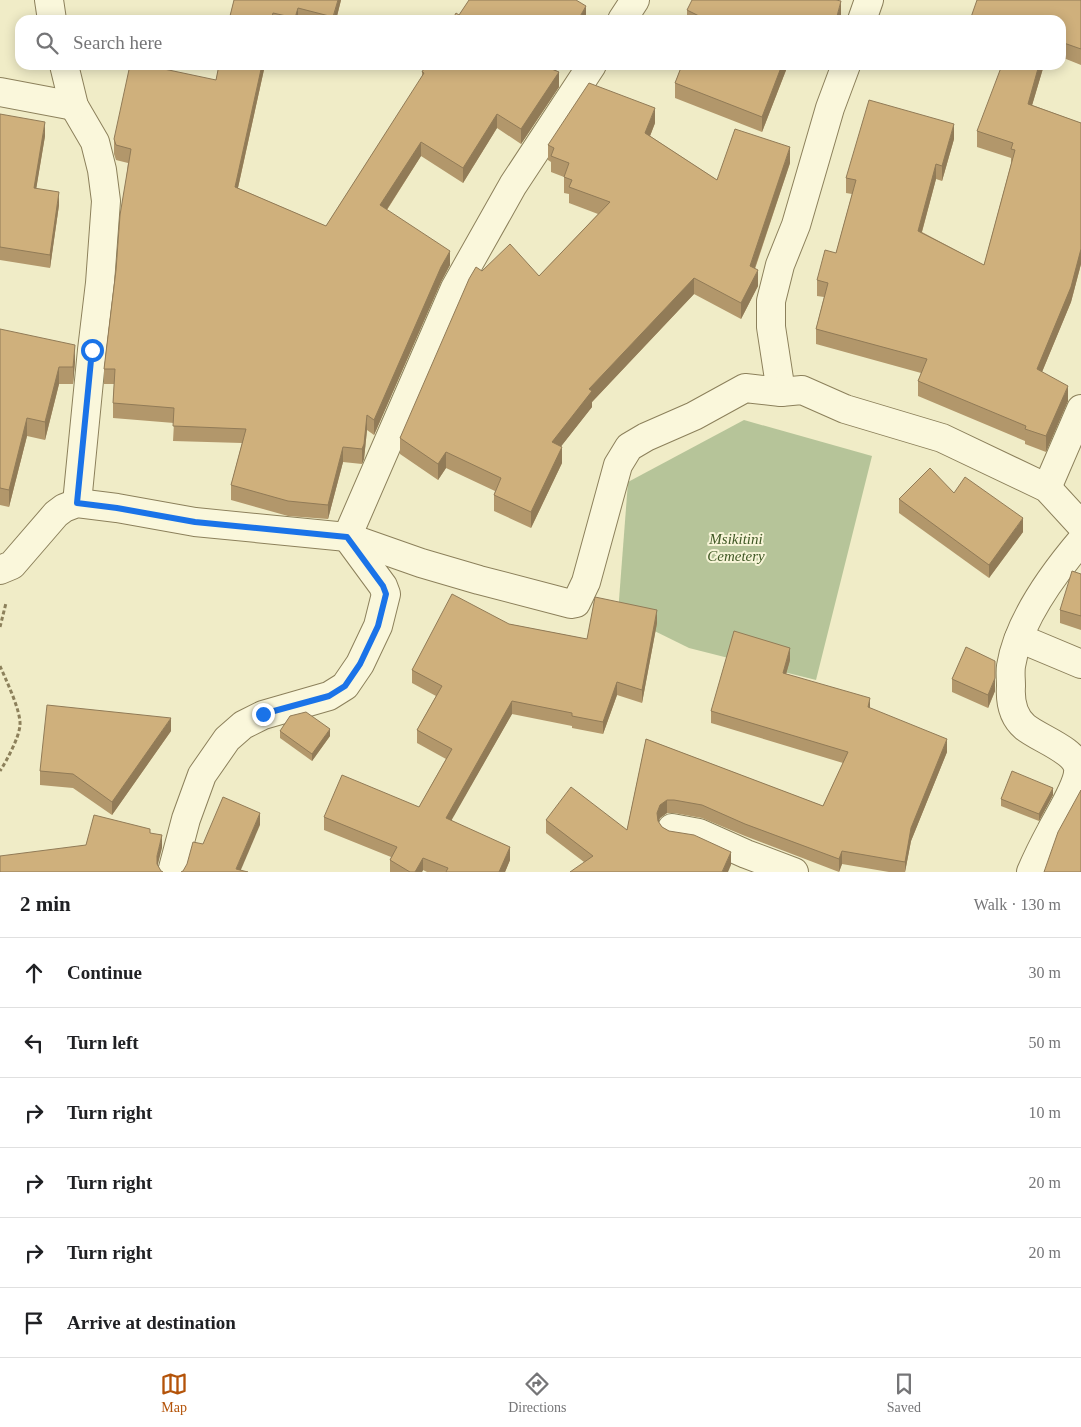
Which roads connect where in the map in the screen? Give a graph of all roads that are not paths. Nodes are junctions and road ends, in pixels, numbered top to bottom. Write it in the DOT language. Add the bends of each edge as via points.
graph roads {
  1 [pos="49,0"];
  2 [pos="635,0"];
  3 [pos="869,0"];
  4 [pos="51,15"];
  5 [pos="625,15"];
  6 [pos="864,15"];
  7 [pos="65,70"];
  8 [pos="589,70"];
  9 [pos="844,70"];
  10 [pos="0,92"];
  11 [pos="74,106"];
  12 [pos="64,344"];
  13 [pos="92,350"];
  14 [pos="781,392"];
  15 [pos="1081,408"];
  16 [pos="1047,488"];
  17 [pos="77,503"];
  18 [pos="1081,525"];
  19 [pos="347,537"];
  20 [pos="1081,541"];
  21 [pos="0,570"];
  22 [pos="1019,638"];
  23 [pos="1081,664"];
  24 [pos="672,828"];
  25 [pos="172,872"];
  26 [pos="794,872"];
  27 [pos="1031,872"];
  1 -- 4 [label="street"];
  2 -- 5 [label="street"];
  3 -- 6 [label="street"];
  7 -- 11 [label="street"];
  8 -- 19 [label="street" via="513,185 455,288"];
  9 -- 14 [label="street" via="771,301 771,327"];
  10 -- 11 [label="street"];
  11 -- 13 [label="street" via="95,142 106,201"];
  12 -- 13 [label="street"];
  13 -- 17 [label="street"];
  14 -- 16 [label="street" via="802,390 845,409 942,438"];
  14 -- 19 [label="street" via="746,388 629,447 618,465 586,582 576,603 479,580"];
  15 -- 16 [label="street"];
  16 -- 18 [label="street"];
  17 -- 19 [label="street" via="195,522"];
  17 -- 21 [label="street" via="56,514 12,566"];
  19 -- 25 [label="street" via="386,594 378,626 360,664 345,686 329,696 263,714 227,739 202,775"];
  20 -- 22 [label="street" via="1034,607"];
  22 -- 23 [label="street"];
  22 -- 27 [label="street" via="1011,667 1012,708 1025,728 1068,754 1078,769 1070,795"];
  24 -- 26 [label="street" via="700,834"];
}
